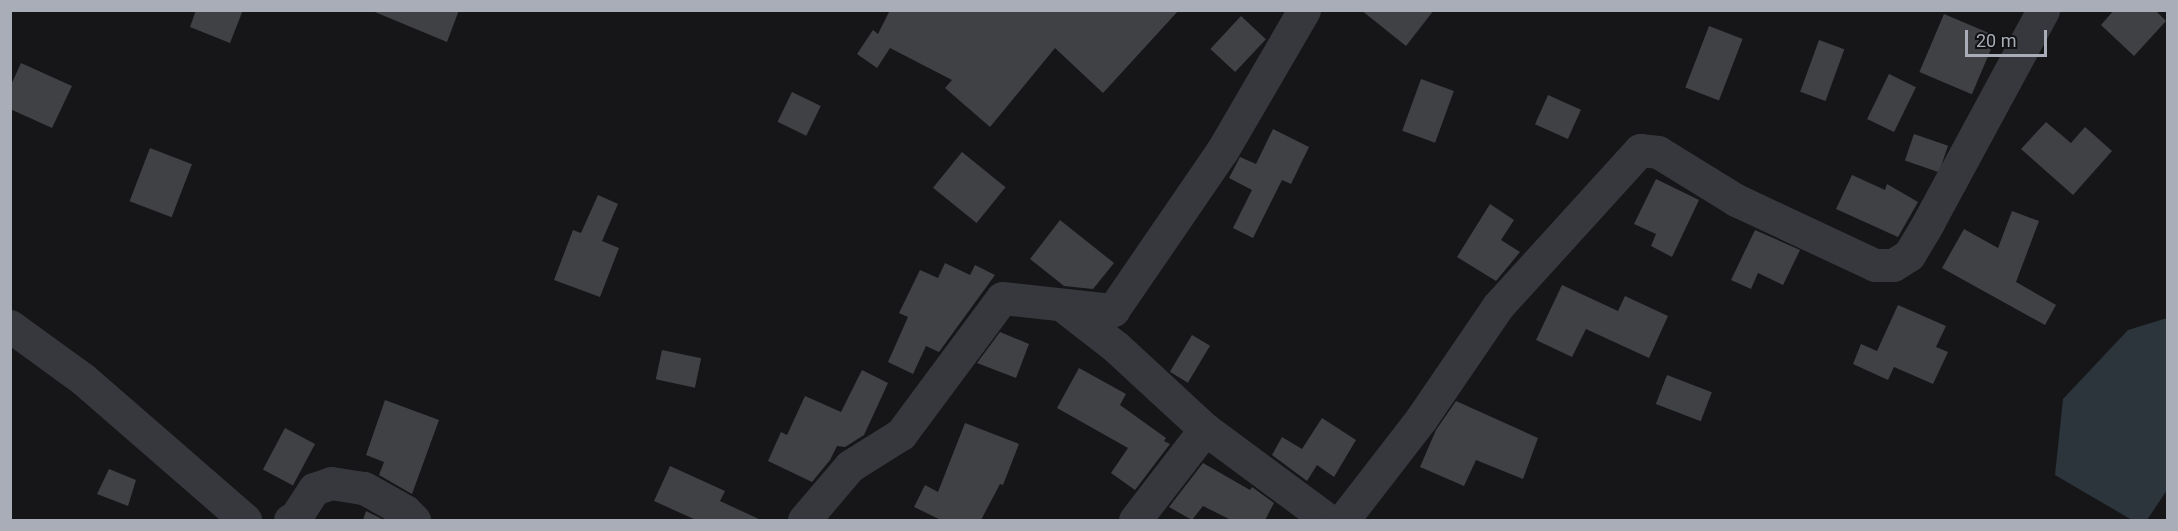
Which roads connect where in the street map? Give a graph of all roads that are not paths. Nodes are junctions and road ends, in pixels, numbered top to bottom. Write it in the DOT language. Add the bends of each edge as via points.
graph roads {
  1 [pos="1304,10"];
  2 [pos="2043,10"];
  3 [pos="1062,305"];
  4 [pos="10,326"];
  5 [pos="1205,429"];
  6 [pos="245,520"];
  7 [pos="290,520"];
  8 [pos="414,520"];
  9 [pos="804,520"];
  10 [pos="1136,520"];
  11 [pos="1328,520"];
  12 [pos="1343,520"];
  1 -- 3 [label="street" via="1222,151 1113,310"];
  2 -- 12 [label="street" via="1928,224 1909,255 1893,265 1875,266 1736,200 1658,152 1641,150 1498,306 1421,419"];
  3 -- 5 [label="street" via="1116,347"];
  3 -- 9 [label="street" via="1002,298 901,434 850,466"];
  4 -- 6 [label="street" via="83,379"];
  5 -- 10 [label="street"];
  5 -- 11 [label="street"];
  7 -- 8 [label="street" via="314,489 331,483 364,488"];
}
